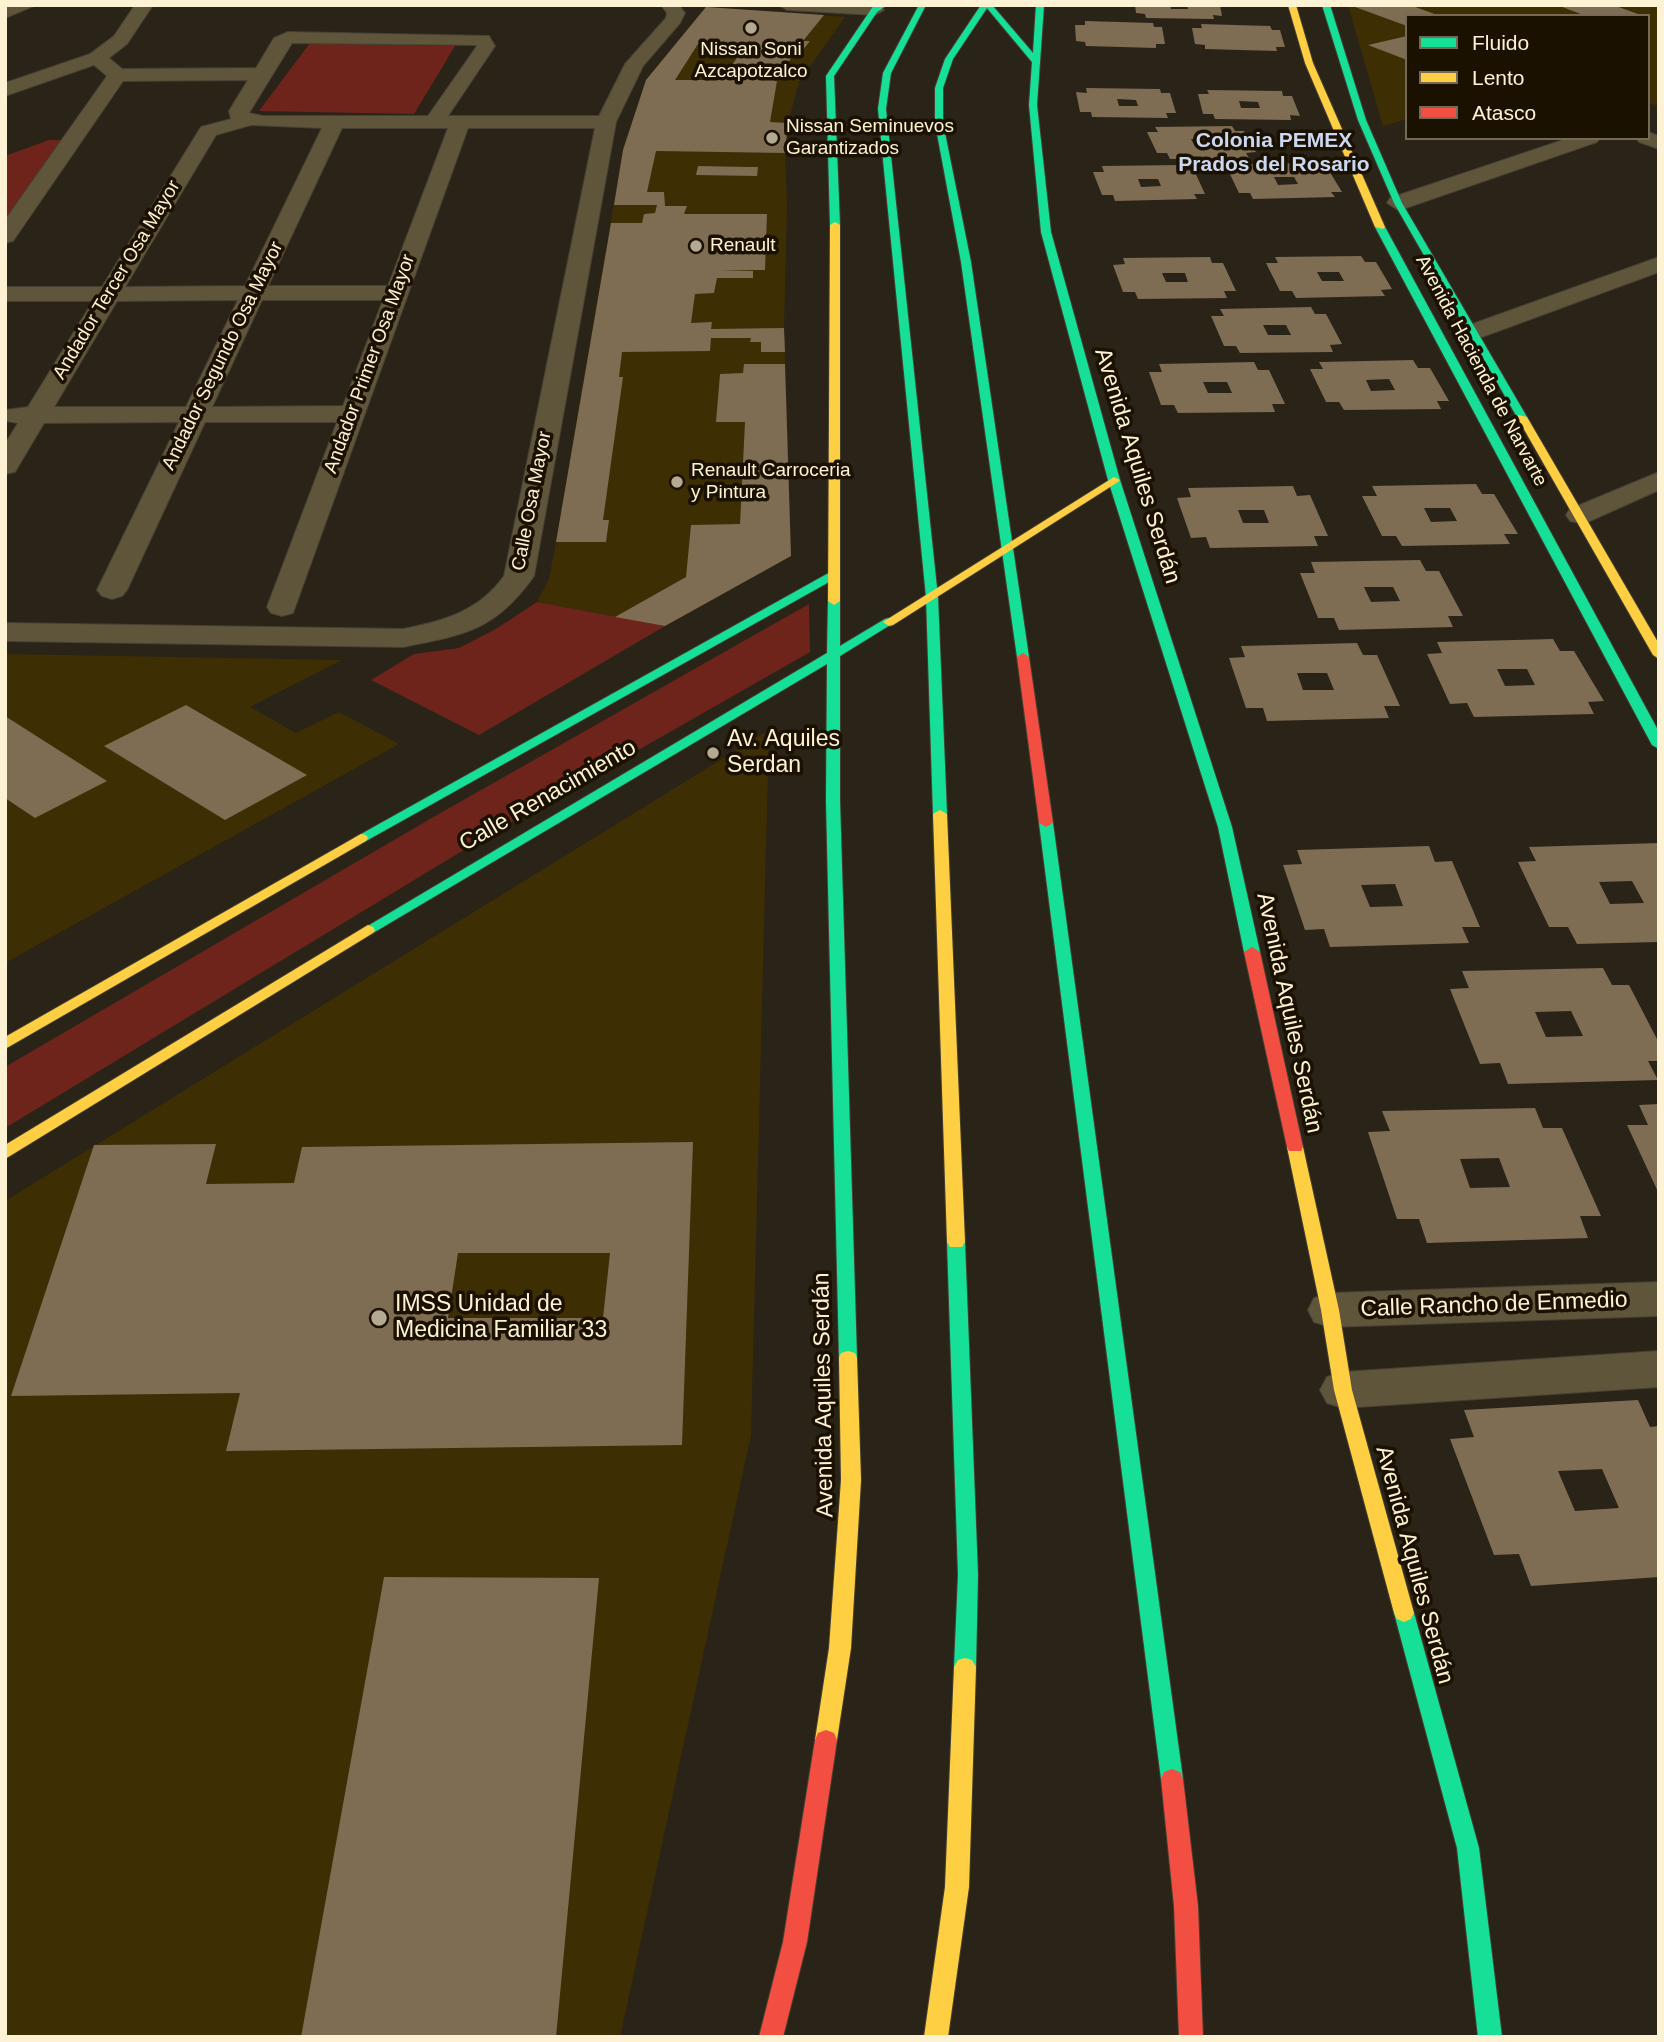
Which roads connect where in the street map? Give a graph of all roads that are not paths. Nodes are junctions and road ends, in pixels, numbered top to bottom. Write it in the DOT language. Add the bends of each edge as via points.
graph roads {
  1 [pos="41,5"];
  2 [pos="144,5"];
  3 [pos="670,5"];
  4 [pos="787,5"];
  5 [pos="923,5"];
  6 [pos="987,5"];
  7 [pos="1040,5"];
  8 [pos="1292,5"];
  9 [pos="1326,5"];
  10 [pos="879,7"];
  11 [pos="18,9"];
  12 [pos="97,58"];
  13 [pos="1036,62"];
  14 [pos="261,74"];
  15 [pos="117,75"];
  16 [pos="5,90"];
  17 [pos="249,120"];
  18 [pos="435,121"];
  19 [pos="335,122"];
  20 [pos="460,122"];
  21 [pos="606,122"];
  22 [pos="1584,140"];
  23 [pos="1398,202"];
  24 [pos="5,236"];
  25 [pos="1659,264"];
  26 [pos="395,293"];
  27 [pos="252,294"];
  28 [pos="5,295"];
  29 [pos="108,295"];
  30 [pos="1474,332"];
  31 [pos="353,414"];
  32 [pos="5,415"];
  33 [pos="35,415"];
  34 [pos="194,415"];
  35 [pos="5,466"];
  36 [pos="1114,480"];
  37 [pos="1659,480"];
  38 [pos="1580,515"];
  39 [pos="1009,549"];
  40 [pos="834,574"];
  41 [pos="112,590"];
  42 [pos="932,597"];
  43 [pos="282,607"];
  44 [pos="5,632"];
  45 [pos="1659,655"];
  46 [pos="831,656"];
  47 [pos="1648,677"];
  48 [pos="1625,681"];
  49 [pos="1659,745"];
  50 [pos="5,1044"];
  51 [pos="5,1153"];
  52 [pos="1659,1299"];
  53 [pos="1330,1310"];
  54 [pos="1659,1369"];
  55 [pos="1343,1390"];
  56 [pos="771,2037"];
  57 [pos="936,2037"];
  58 [pos="1191,2037"];
  59 [pos="1490,2037"];
  1 -- 11 [label="street"];
  2 -- 12 [label="street" via="121,40"];
  3 -- 21 [label="street, Calle Osa Mayor" via="676,13 674,19 634,64"];
  4 -- 10 [label="street"];
  5 -- 42 [label="street" via="887,72 882,109"];
  6 -- 13 [label="street"];
  6 -- 39 [label="street" via="949,59 939,88 939,123 966,262"];
  7 -- 13 [label="street, Avenida Aquiles Serdán"];
  8 -- 48 [label="street, Avenida Hacienda de Narvarte" via="1309,63 1367,204"];
  9 -- 23 [label="street, Avenida Hacienda de Narvarte" via="1362,120"];
  10 -- 40 [label="street, Avenida Aquiles Serdán" via="830,76 835,162"];
  12 -- 15 [label="street"];
  12 -- 16 [label="street"];
  13 -- 36 [label="street, Avenida Aquiles Serdán" via="1033,104 1046,232"];
  14 -- 15 [label="street"];
  14 -- 17 [label="street" via="239,111 240,117"];
  14 -- 18 [label="street" via="288,37 483,40 485,46"];
  15 -- 24 [label="street"];
  17 -- 19 [label="street, Andador Tercer Osa Mayor"];
  17 -- 29 [label="street, Andador Tercer Osa Mayor" via="208,131"];
  18 -- 19 [label="street, Andador Tercer Osa Mayor"];
  18 -- 20 [label="street, Andador Tercer Osa Mayor"];
  19 -- 27 [label="street, Andador Segundo Osa Mayor"];
  20 -- 21 [label="street, Andador Tercer Osa Mayor"];
  20 -- 26 [label="street, Andador Primer Osa Mayor"];
  21 -- 44 [label="street, Calle Osa Mayor" via="519,576 489,611 462,625 403,638"];
  22 -- 23 [label="street"];
  23 -- 30 [label="street, Avenida Hacienda de Narvarte"];
  25 -- 30 [label="street"];
  26 -- 27 [label="street"];
  26 -- 31 [label="street, Andador Primer Osa Mayor"];
  27 -- 29 [label="street"];
  27 -- 34 [label="street, Andador Segundo Osa Mayor"];
  28 -- 29 [label="street"];
  29 -- 33 [label="street, Andador Tercer Osa Mayor"];
  30 -- 38 [label="street, Avenida Hacienda de Narvarte"];
  31 -- 34 [label="street"];
  31 -- 43 [label="street, Andador Primer Osa Mayor"];
  32 -- 33 [label="street"];
  33 -- 34 [label="street"];
  33 -- 35 [label="street, Andador Tercer Osa Mayor"];
  34 -- 41 [label="street, Andador Segundo Osa Mayor"];
  36 -- 39 [label="street, Calle Renacimiento"];
  36 -- 53 [label="street, Avenida Aquiles Serdán" via="1225,827"];
  37 -- 38 [label="street"];
  38 -- 45 [label="street, Avenida Hacienda de Narvarte"];
  39 -- 42 [label="street, Calle Renacimiento"];
  39 -- 58 [label="street" via="1168,1739 1186,1906"];
  40 -- 46 [label="street, Avenida Aquiles Serdán"];
  40 -- 50 [label="street"];
  42 -- 46 [label="street, Calle Renacimiento"];
  42 -- 57 [label="street" via="968,1575 957,1887"];
  46 -- 51 [label="street, Calle Renacimiento" via="464,871"];
  46 -- 56 [label="street, Avenida Aquiles Serdán" via="851,1480 840,1648 795,1942"];
  47 -- 48 [label="street"];
  48 -- 49 [label="street, Avenida Hacienda de Narvarte"];
  52 -- 53 [label="street, Calle Rancho de Enmedio"];
  53 -- 55 [label="street, Avenida Aquiles Serdán"];
  54 -- 55 [label="street"];
  55 -- 59 [label="street, Avenida Aquiles Serdán" via="1468,1848"];
}
